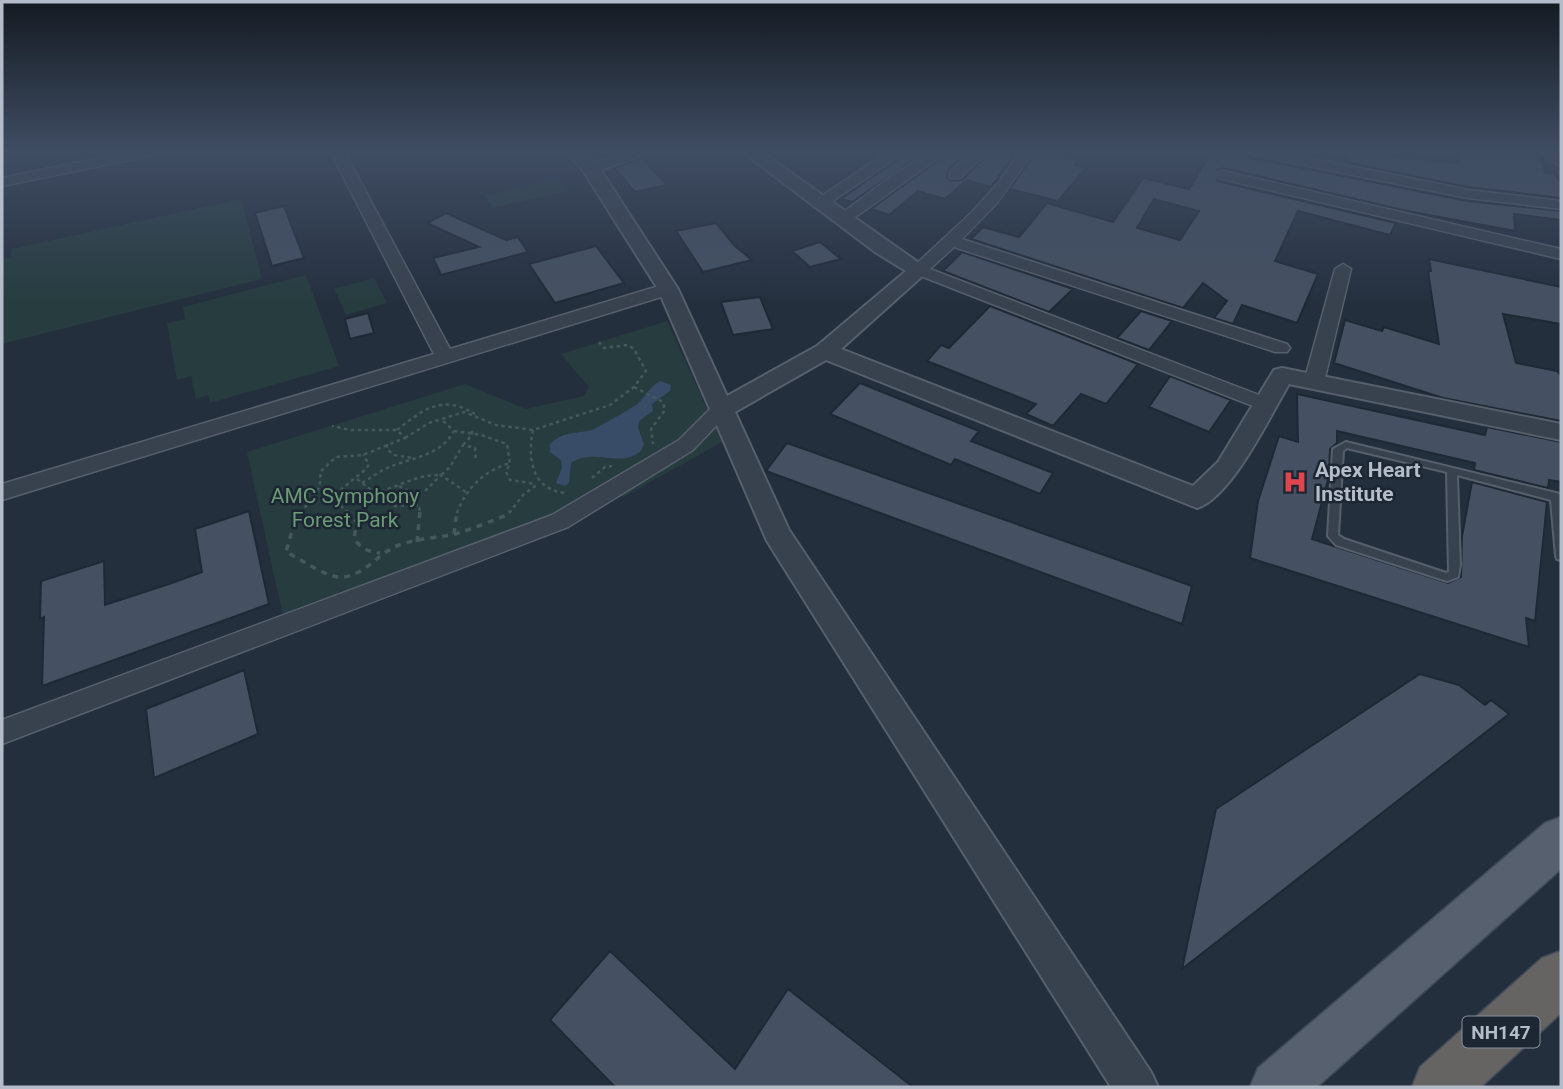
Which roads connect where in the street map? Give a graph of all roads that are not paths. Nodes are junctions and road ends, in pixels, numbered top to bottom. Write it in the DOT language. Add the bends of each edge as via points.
graph roads {
  1 [pos="364,202"];
  2 [pos="611,202"];
  3 [pos="816,202"];
  4 [pos="822,202"];
  5 [pos="868,202"];
  6 [pos="991,202"];
  7 [pos="1338,202"];
  8 [pos="1534,202"];
  9 [pos="819,204"];
  10 [pos="1561,205"];
  11 [pos="842,220"];
  12 [pos="952,241"];
  13 [pos="1561,254"];
  14 [pos="1343,269"];
  15 [pos="919,270"];
  16 [pos="668,289"];
  17 [pos="1282,348"];
  18 [pos="825,351"];
  19 [pos="445,357"];
  20 [pos="1314,382"];
  21 [pos="1265,404"];
  22 [pos="722,409"];
  23 [pos="1561,432"];
  24 [pos="1452,470"];
  25 [pos="2,492"];
  26 [pos="1559,498"];
  27 [pos="1561,556"];
  28 [pos="2,733"];
  29 [pos="1561,839"];
  30 [pos="1561,976"];
  31 [pos="1136,1087"];
  32 [pos="1277,1087"];
  33 [pos="1440,1087"];
  1 -- 19 [label="street"];
  2 -- 16 [label="street"];
  3 -- 9 [label="street"];
  4 -- 9 [label="street"];
  5 -- 11 [label="street"];
  6 -- 12 [label="street"];
  7 -- 13 [label="street"];
  8 -- 10 [label="street"];
  9 -- 11 [label="street"];
  11 -- 15 [label="street"];
  12 -- 15 [label="street"];
  12 -- 17 [label="street"];
  14 -- 20 [label="street"];
  15 -- 18 [label="street"];
  15 -- 21 [label="street"];
  16 -- 19 [label="street"];
  16 -- 22 [label="street"];
  18 -- 21 [label="street" via="1197,498 1227,468"];
  18 -- 22 [label="street"];
  19 -- 25 [label="street"];
  20 -- 21 [label="street" via="1282,375"];
  20 -- 23 [label="street"];
  22 -- 28 [label="street" via="686,444 560,521"];
  22 -- 31 [label="street" via="777,534"];
  24 -- 24 [label="lane" via="1341,446 1333,536 1431,572 1447,577 1454,574"];
  24 -- 26 [label="lane"];
  26 -- 27 [label="lane"];
  29 -- 32 [label="main road"];
  30 -- 33 [label="highway, NH147"];
}
